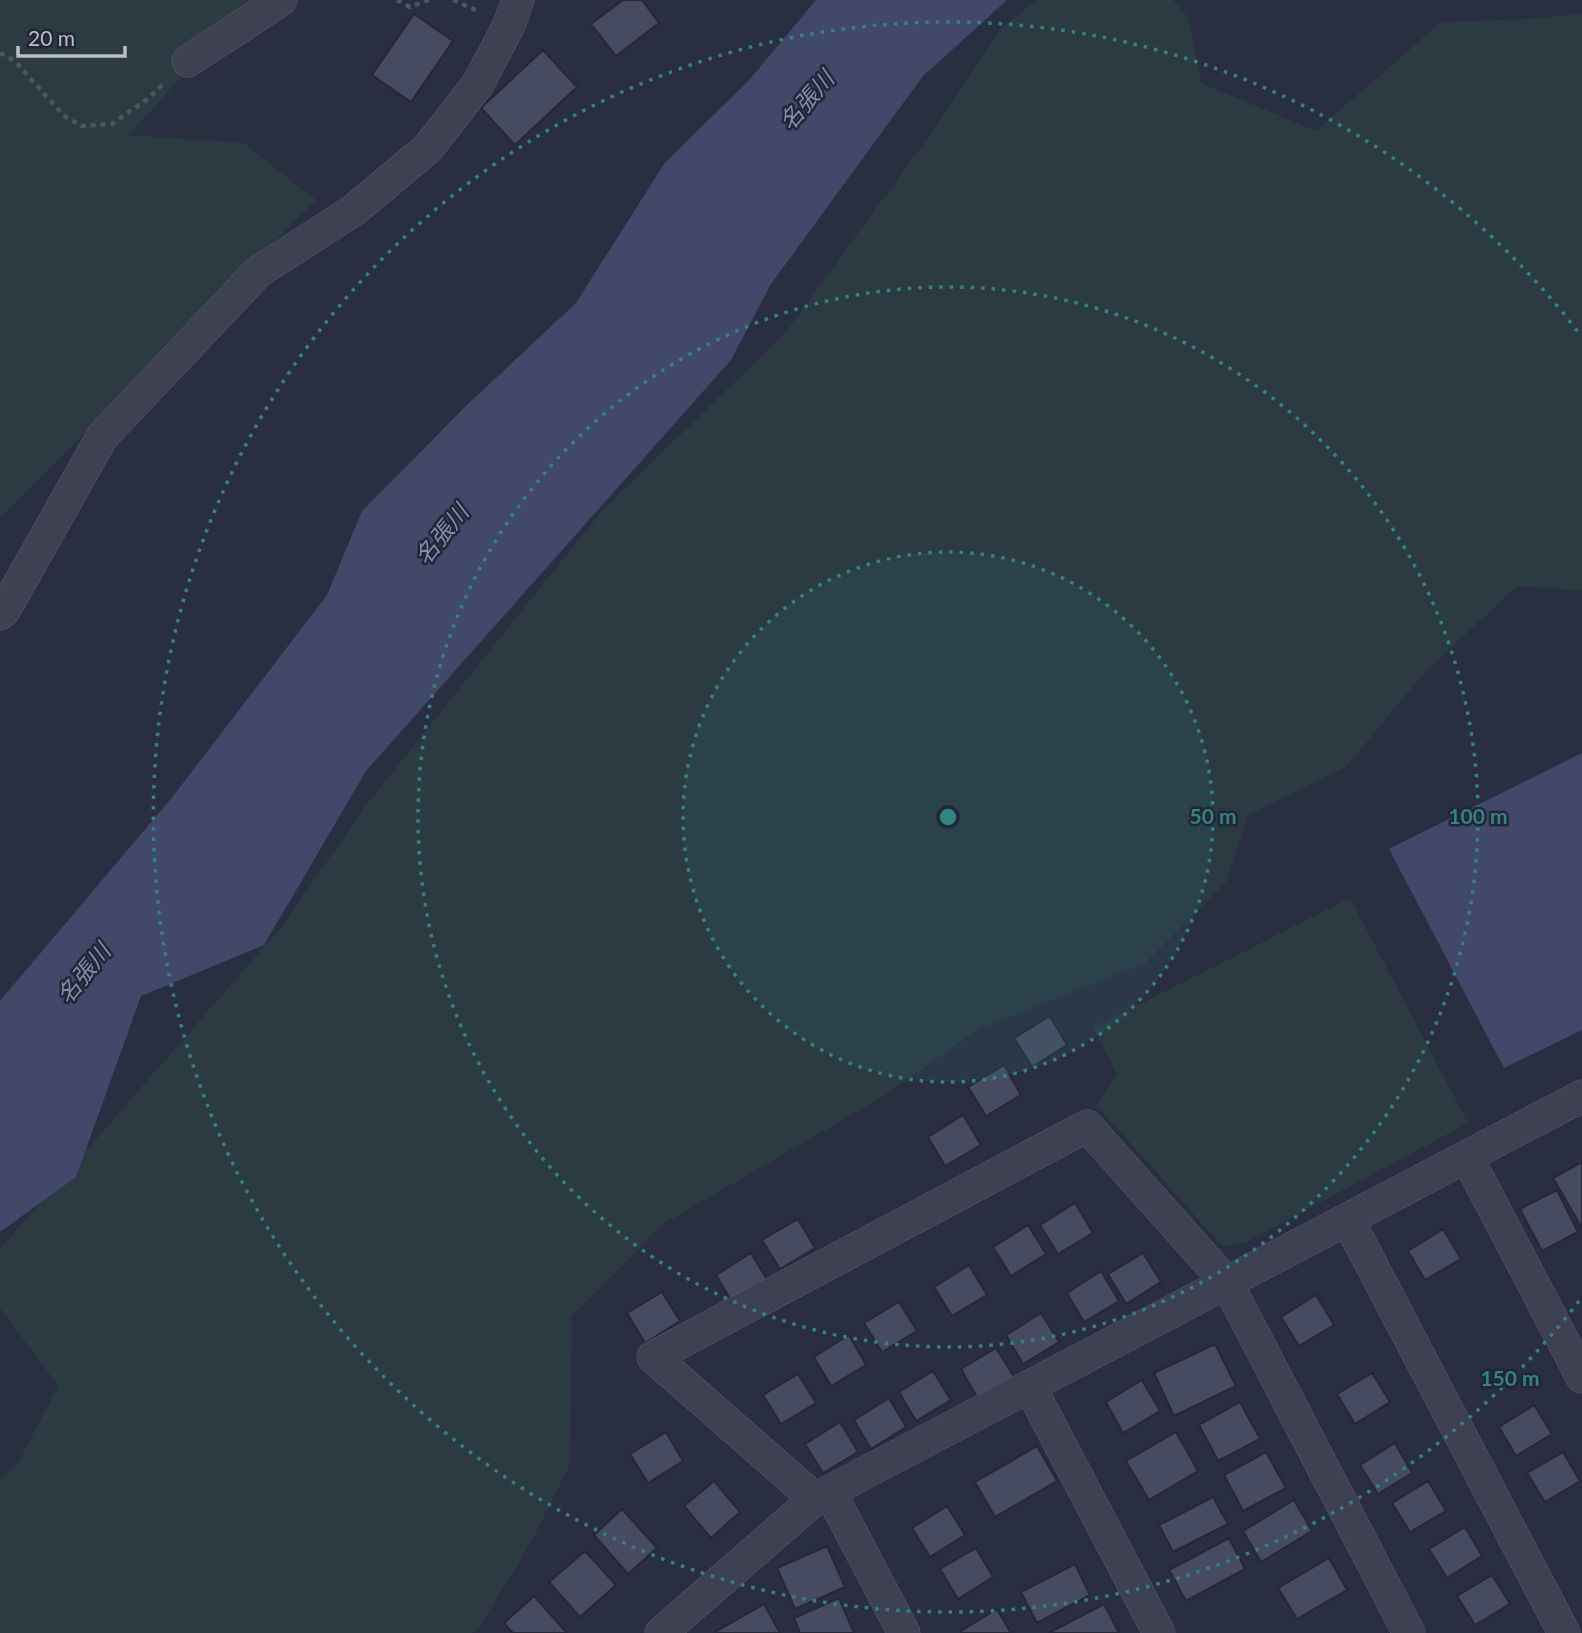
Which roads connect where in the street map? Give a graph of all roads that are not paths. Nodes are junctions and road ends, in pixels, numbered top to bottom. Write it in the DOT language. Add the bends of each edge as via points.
graph roads {
  1 [pos="281,0"];
  2 [pos="518,0"];
  3 [pos="188,61"];
  4 [pos="0,614"];
  5 [pos="1582,1096"];
  6 [pos="1467,1157"];
  7 [pos="1348,1220"];
  8 [pos="1227,1283"];
  9 [pos="1578,1360"];
  10 [pos="1030,1387"];
  11 [pos="823,1495"];
  12 [pos="661,1633"];
  13 [pos="904,1633"];
  14 [pos="1159,1633"];
  15 [pos="1409,1633"];
  16 [pos="1564,1633"];
  1 -- 3 [label="street"];
  2 -- 4 [label="street" via="478,84 428,148 354,210 258,272 102,437"];
  5 -- 6 [label="street"];
  6 -- 7 [label="street"];
  6 -- 9 [label="street"];
  7 -- 8 [label="street"];
  7 -- 16 [label="street"];
  8 -- 10 [label="street"];
  8 -- 11 [label="street" via="1087,1126 653,1357"];
  8 -- 15 [label="street"];
  10 -- 11 [label="street"];
  10 -- 14 [label="street"];
  11 -- 12 [label="street"];
  11 -- 13 [label="street"];
}
